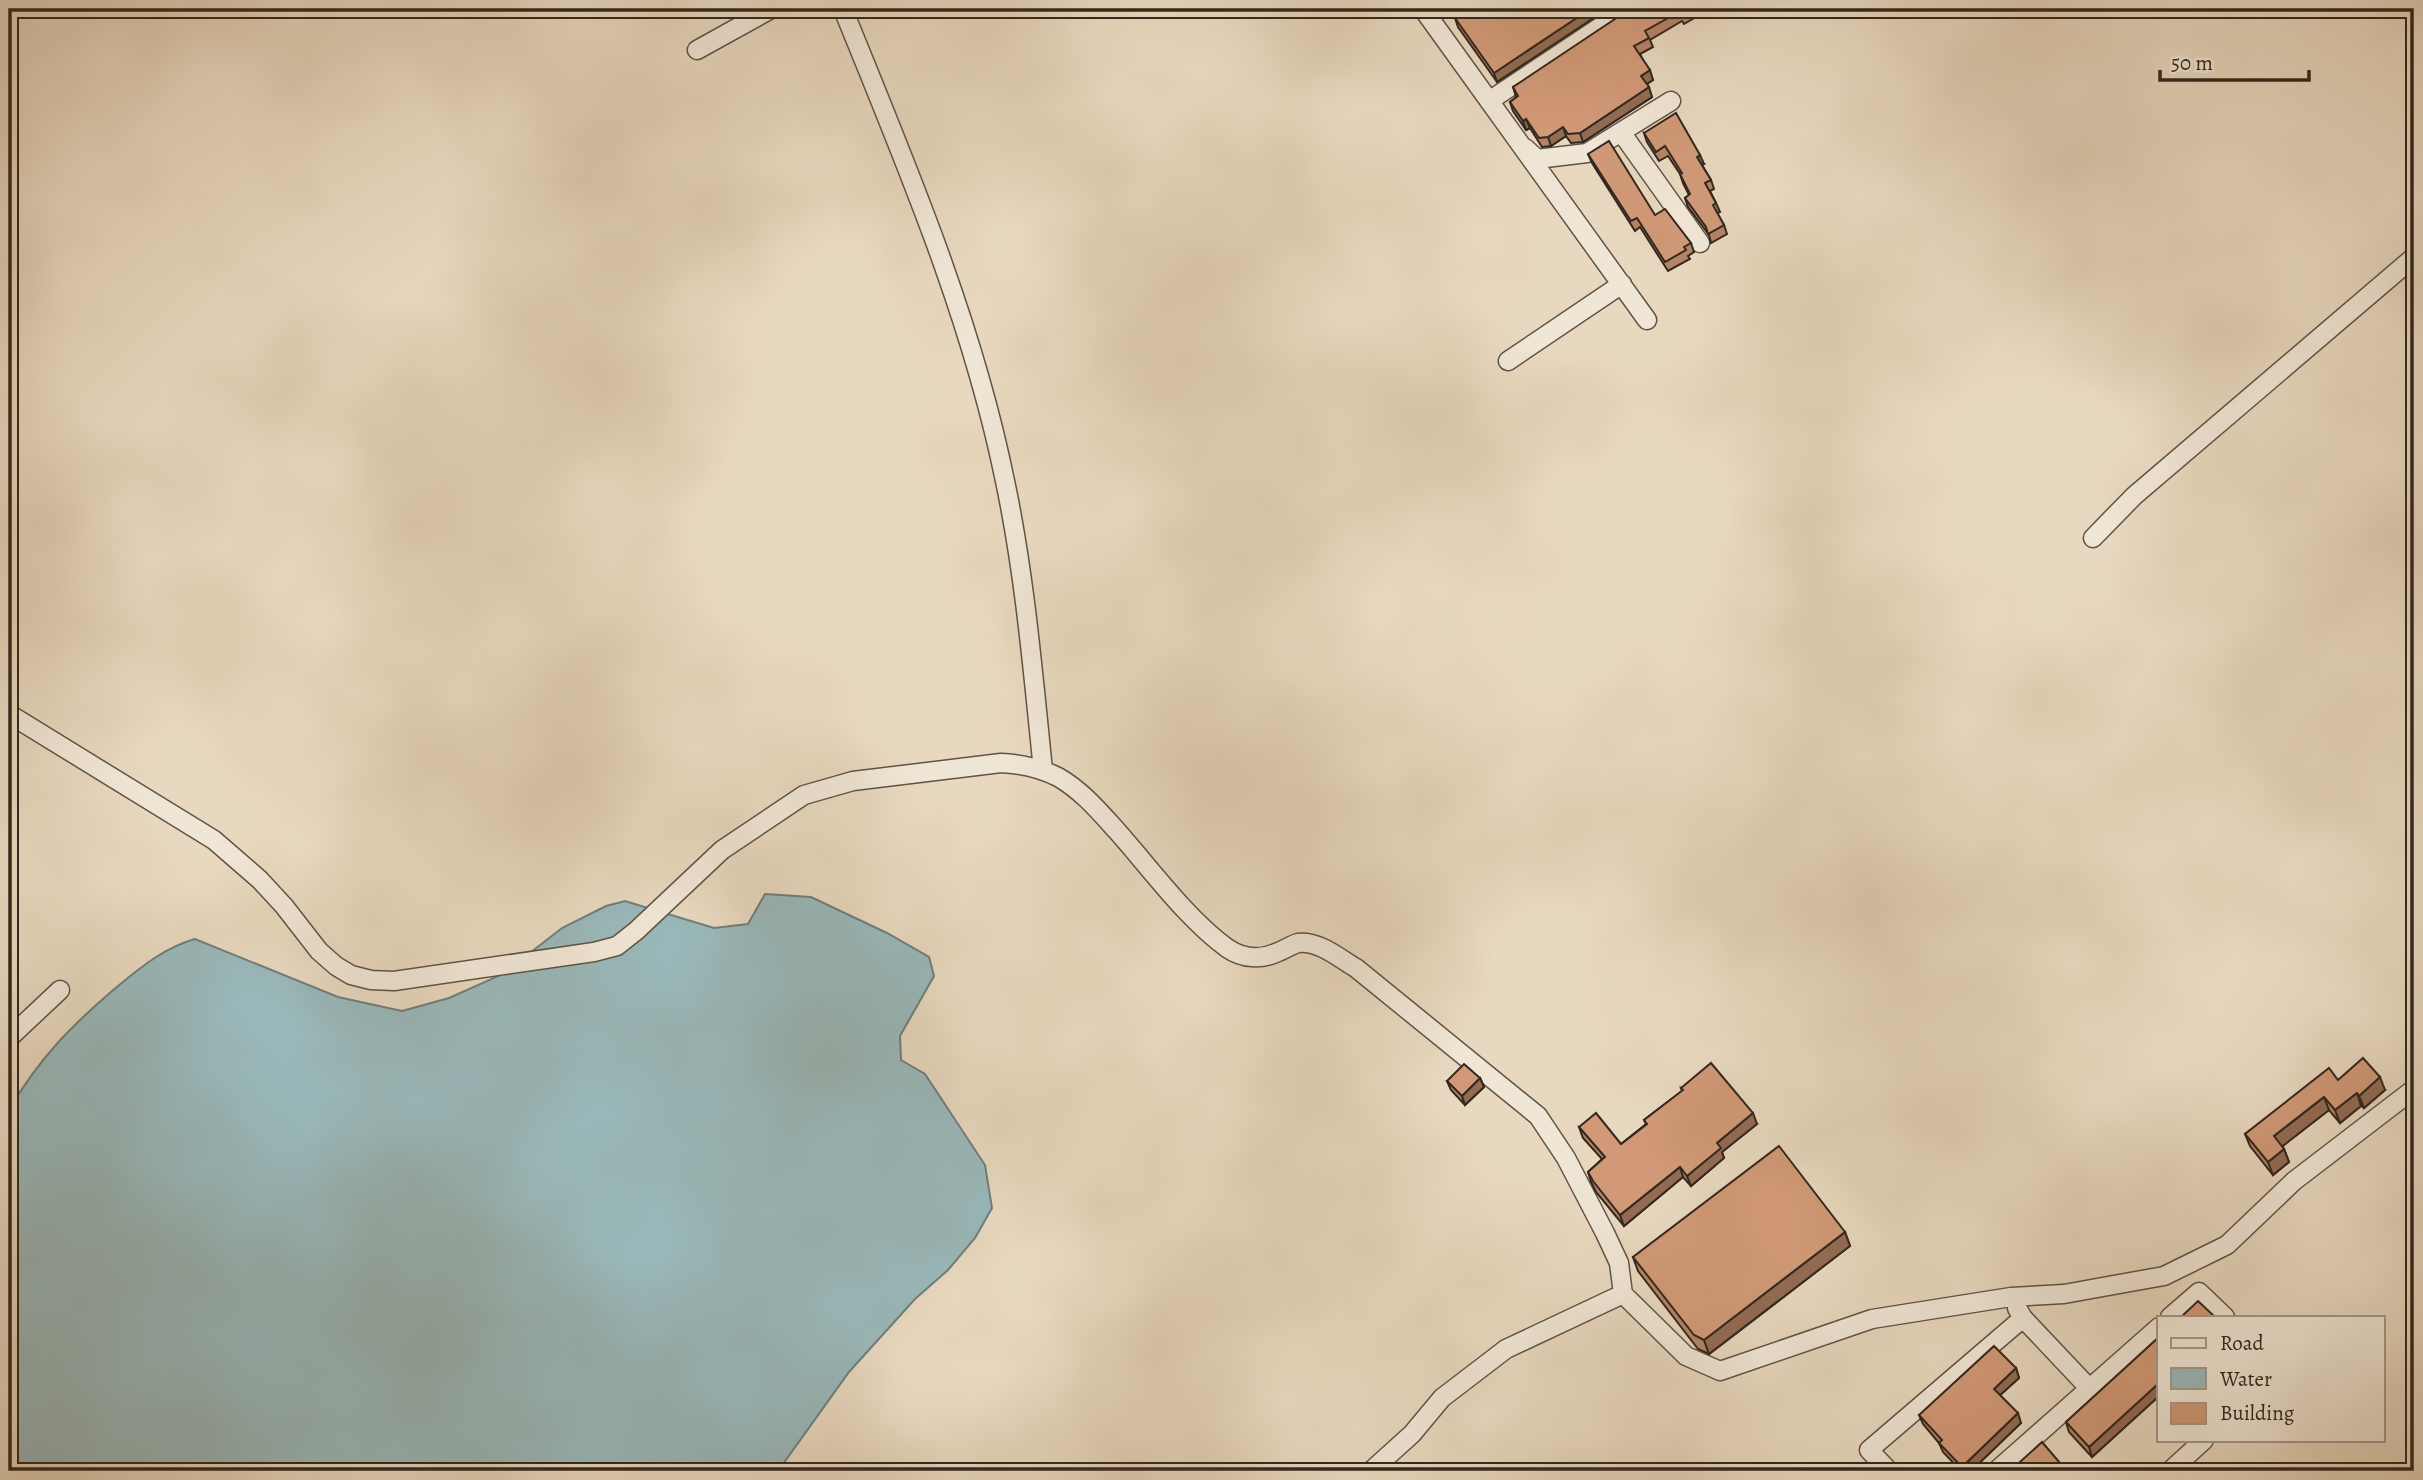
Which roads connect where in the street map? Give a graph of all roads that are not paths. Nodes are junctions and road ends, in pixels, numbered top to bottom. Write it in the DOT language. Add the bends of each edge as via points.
graph roads {
  1 [pos="771,9"];
  2 [pos="843,9"];
  3 [pos="1627,9"];
  4 [pos="1429,11"];
  5 [pos="697,50"];
  6 [pos="1671,101"];
  7 [pos="1489,102"];
  8 [pos="1621,132"];
  9 [pos="1515,138"];
  10 [pos="1700,243"];
  11 [pos="2414,257"];
  12 [pos="1622,284"];
  13 [pos="1647,320"];
  14 [pos="1508,361"];
  15 [pos="2093,538"];
  16 [pos="9,714"];
  17 [pos="1043,770"];
  18 [pos="60,990"];
  19 [pos="9,1038"];
  20 [pos="2414,1089"];
  21 [pos="1623,1294"];
  22 [pos="2011,1297"];
  23 [pos="2171,1316"];
  24 [pos="2224,1316"];
  25 [pos="2022,1318"];
  26 [pos="2157,1329"];
  27 [pos="2089,1388"];
  28 [pos="2202,1442"];
  29 [pos="1371,1471"];
  30 [pos="1889,1471"];
  31 [pos="1996,1471"];
  32 [pos="2170,1471"];
  1 -- 5 [label="street"];
  2 -- 17 [label="street" via="918,193 986,401 1022,572"];
  3 -- 7 [label="street"];
  4 -- 7 [label="street"];
  6 -- 8 [label="street"];
  7 -- 9 [label="street"];
  8 -- 9 [label="street" via="1587,153 1537,159"];
  8 -- 10 [label="street"];
  9 -- 12 [label="street"];
  11 -- 15 [label="street" via="2134,496"];
  12 -- 13 [label="street"];
  12 -- 14 [label="street"];
  16 -- 17 [label="street" via="214,840 260,880 319,951 351,975 371,980 394,981 617,946 722,850 804,795 823,789 1001,762"];
  17 -- 21 [label="street" via="1078,790 1099,810 1204,928 1230,950 1262,957 1297,943 1330,952 1356,968 1538,1116 1605,1233 1619,1263"];
  18 -- 19 [label="street"];
  20 -- 22 [label="street" via="2294,1181 2227,1245 2164,1276 2064,1294"];
  21 -- 22 [label="street" via="1686,1356 1720,1371 1872,1319"];
  21 -- 29 [label="street" via="1506,1349 1441,1398 1412,1434"];
  22 -- 25 [label="street"];
  23 -- 24 [label="street" via="2199,1292"];
  25 -- 27 [label="street"];
  25 -- 30 [label="street" via="1869,1450"];
  26 -- 27 [label="street"];
  27 -- 31 [label="street"];
  28 -- 32 [label="street"];
}
